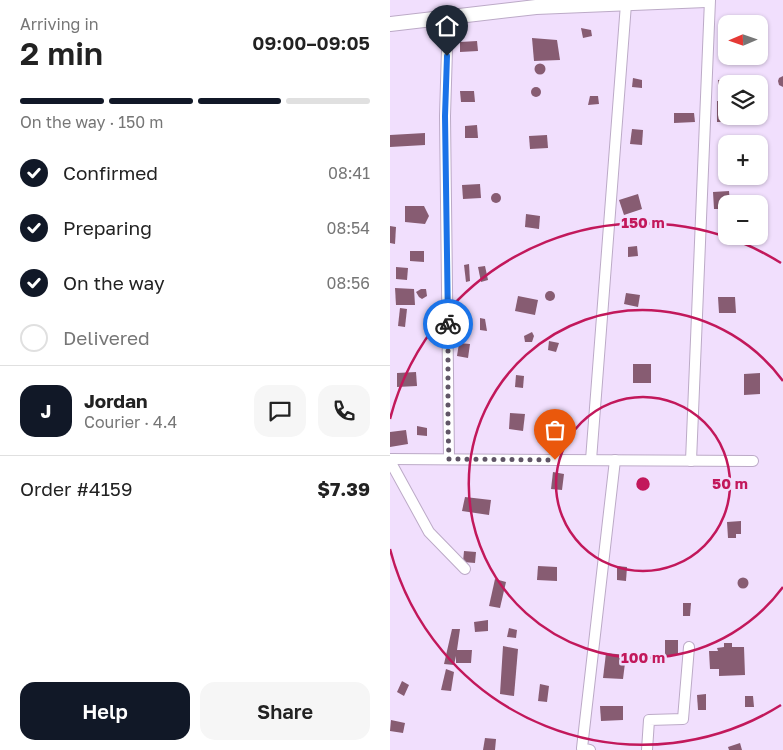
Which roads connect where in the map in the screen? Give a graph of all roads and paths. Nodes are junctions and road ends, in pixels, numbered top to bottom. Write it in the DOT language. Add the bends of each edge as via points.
graph roads {
  1 [pos="706,0"];
  2 [pos="710,0"];
  3 [pos="536,4"];
  4 [pos="626,4"];
  5 [pos="448,16"];
  6 [pos="390,24"];
  7 [pos="449,459"];
  8 [pos="390,460"];
  9 [pos="591,460"];
  10 [pos="615,460"];
  11 [pos="691,461"];
  12 [pos="753,461"];
  13 [pos="465,569"];
  14 [pos="689,647"];
  15 [pos="590,750"];
  16 [pos="647,750"];
  1 -- 4 [label="main road"];
  2 -- 11 [label="street"];
  3 -- 4 [label="main road"];
  3 -- 5 [label="main road"];
  4 -- 9 [label="street"];
  5 -- 6 [label="main road"];
  5 -- 7 [label="street" via="445,116"];
  7 -- 8 [label="street"];
  7 -- 9 [label="street"];
  8 -- 13 [label="street" via="428,532"];
  9 -- 10 [label="street"];
  10 -- 11 [label="street"];
  10 -- 15 [label="street" via="582,748"];
  11 -- 12 [label="street"];
  14 -- 16 [label="street" via="683,719 649,720"];
}
